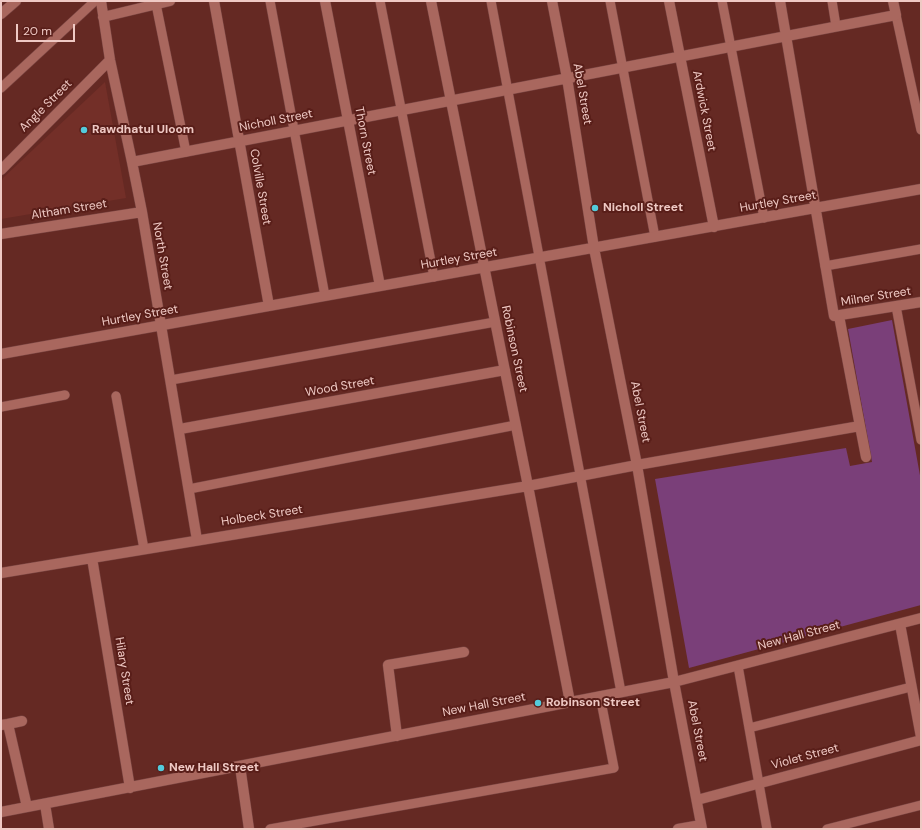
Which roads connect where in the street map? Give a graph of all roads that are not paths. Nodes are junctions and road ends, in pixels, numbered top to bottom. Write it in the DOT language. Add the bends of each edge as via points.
graph roads {
  1 [pos="16,1"];
  2 [pos="95,1"];
  3 [pos="101,1"];
  4 [pos="170,1"];
  5 [pos="214,1"];
  6 [pos="270,1"];
  7 [pos="325,1"];
  8 [pos="380,1"];
  9 [pos="431,1"];
  10 [pos="491,1"];
  11 [pos="552,1"];
  12 [pos="610,1"];
  13 [pos="669,1"];
  14 [pos="722,1"];
  15 [pos="780,1"];
  16 [pos="832,1"];
  17 [pos="894,1"];
  18 [pos="156,4"];
  19 [pos="1,14"];
  20 [pos="896,15"];
  21 [pos="103,17"];
  22 [pos="836,26"];
  23 [pos="786,36"];
  24 [pos="730,47"];
  25 [pos="680,56"];
  26 [pos="110,60"];
  27 [pos="622,67"];
  28 [pos="567,78"];
  29 [pos="1,88"];
  30 [pos="508,90"];
  31 [pos="451,101"];
  32 [pos="402,111"];
  33 [pos="348,121"];
  34 [pos="921,130"];
  35 [pos="294,131"];
  36 [pos="239,142"];
  37 [pos="186,152"];
  38 [pos="132,162"];
  39 [pos="1,170"];
  40 [pos="921,189"];
  41 [pos="815,209"];
  42 [pos="142,212"];
  43 [pos="764,218"];
  44 [pos="714,227"];
  45 [pos="1,234"];
  46 [pos="655,237"];
  47 [pos="594,248"];
  48 [pos="921,249"];
  49 [pos="539,258"];
  50 [pos="825,266"];
  51 [pos="484,268"];
  52 [pos="434,277"];
  53 [pos="380,286"];
  54 [pos="325,296"];
  55 [pos="921,302"];
  56 [pos="269,306"];
  57 [pos="896,306"];
  58 [pos="837,316"];
  59 [pos="495,322"];
  60 [pos="161,326"];
  61 [pos="1,354"];
  62 [pos="505,370"];
  63 [pos="171,380"];
  64 [pos="65,395"];
  65 [pos="116,396"];
  66 [pos="1,406"];
  67 [pos="516,425"];
  68 [pos="860,426"];
  69 [pos="180,429"];
  70 [pos="921,440"];
  71 [pos="866,457"];
  72 [pos="637,465"];
  73 [pos="580,476"];
  74 [pos="528,486"];
  75 [pos="189,489"];
  76 [pos="197,540"];
  77 [pos="144,549"];
  78 [pos="92,558"];
  79 [pos="1,574"];
  80 [pos="921,618"];
  81 [pos="900,624"];
  82 [pos="464,652"];
  83 [pos="738,666"];
  84 [pos="674,682"];
  85 [pos="911,687"];
  86 [pos="621,692"];
  87 [pos="600,696"];
  88 [pos="570,702"];
  89 [pos="22,722"];
  90 [pos="5,724"];
  91 [pos="749,728"];
  92 [pos="397,736"];
  93 [pos="921,737"];
  94 [pos="921,740"];
  95 [pos="240,766"];
  96 [pos="759,782"];
  97 [pos="130,788"];
  98 [pos="696,800"];
  99 [pos="45,804"];
  100 [pos="921,805"];
  101 [pos="27,808"];
  102 [pos="1,812"];
  103 [pos="701,827"];
  104 [pos="49,829"];
  105 [pos="249,829"];
  106 [pos="270,829"];
  107 [pos="678,829"];
  108 [pos="767,829"];
  109 [pos="828,829"];
  1 -- 19 [label="street"];
  2 -- 29 [label="lane"];
  3 -- 21 [label="street, North Street"];
  4 -- 18 [label="street"];
  5 -- 36 [label="street, Colville Street"];
  6 -- 35 [label="lane"];
  7 -- 33 [label="street, Thorn Street"];
  8 -- 32 [label="lane"];
  9 -- 31 [label="street, Robinson Street"];
  10 -- 30 [label="lane"];
  11 -- 28 [label="street, Abel Street"];
  12 -- 27 [label="lane"];
  13 -- 25 [label="street, Ardwick Street"];
  14 -- 24 [label="lane"];
  15 -- 23 [label="street"];
  16 -- 22 [label="lane"];
  17 -- 20 [label="street"];
  18 -- 21 [label="street"];
  18 -- 37 [label="lane"];
  20 -- 22 [label="street, Nicholl Street"];
  20 -- 34 [label="lane"];
  21 -- 26 [label="street, North Street"];
  22 -- 23 [label="street, Nicholl Street"];
  23 -- 24 [label="street, Nicholl Street"];
  23 -- 41 [label="street"];
  24 -- 25 [label="street, Nicholl Street"];
  24 -- 43 [label="lane"];
  25 -- 27 [label="street, Nicholl Street"];
  25 -- 44 [label="street, Ardwick Street"];
  26 -- 38 [label="street, North Street"];
  26 -- 39 [label="street, Angle Street"];
  27 -- 28 [label="street, Nicholl Street"];
  27 -- 46 [label="lane"];
  28 -- 30 [label="street, Nicholl Street"];
  28 -- 47 [label="street, Abel Street"];
  30 -- 31 [label="street, Nicholl Street"];
  30 -- 49 [label="lane"];
  31 -- 32 [label="street, Nicholl Street"];
  31 -- 51 [label="street, Robinson Street"];
  32 -- 33 [label="street, Nicholl Street"];
  32 -- 52 [label="lane"];
  33 -- 35 [label="street, Nicholl Street"];
  33 -- 53 [label="street, Thorn Street"];
  35 -- 36 [label="street, Nicholl Street"];
  35 -- 54 [label="lane"];
  36 -- 37 [label="street, Nicholl Street"];
  36 -- 56 [label="street, Colville Street"];
  37 -- 38 [label="street, Nicholl Street"];
  38 -- 42 [label="street, North Street"];
  40 -- 41 [label="street, Hurtley Street"];
  41 -- 43 [label="street, Hurtley Street"];
  41 -- 50 [label="street"];
  42 -- 45 [label="street, Altham Street"];
  42 -- 60 [label="street, North Street"];
  43 -- 44 [label="street, Hurtley Street"];
  44 -- 46 [label="street, Hurtley Street"];
  46 -- 47 [label="street, Hurtley Street"];
  47 -- 49 [label="street, Hurtley Street"];
  47 -- 72 [label="street, Abel Street"];
  48 -- 50 [label="lane"];
  49 -- 51 [label="street, Hurtley Street"];
  49 -- 73 [label="lane"];
  50 -- 58 [label="street"];
  51 -- 52 [label="street, Hurtley Street"];
  51 -- 59 [label="street, Robinson Street"];
  52 -- 53 [label="street, Hurtley Street"];
  53 -- 54 [label="street, Hurtley Street"];
  54 -- 56 [label="street, Hurtley Street"];
  55 -- 57 [label="street, Milner Street"];
  56 -- 60 [label="street, Hurtley Street"];
  57 -- 58 [label="street, Milner Street"];
  57 -- 70 [label="lane"];
  58 -- 68 [label="street"];
  59 -- 62 [label="street, Robinson Street"];
  59 -- 63 [label="lane"];
  60 -- 61 [label="street, Hurtley Street"];
  60 -- 63 [label="street, North Street"];
  62 -- 67 [label="street, Robinson Street"];
  62 -- 69 [label="street, Wood Street"];
  63 -- 69 [label="street, North Street"];
  64 -- 66 [label="lane"];
  65 -- 77 [label="lane"];
  67 -- 74 [label="street, Robinson Street"];
  67 -- 75 [label="lane"];
  68 -- 71 [label="street"];
  68 -- 72 [label="street, Holbeck Street"];
  69 -- 75 [label="street, North Street"];
  72 -- 73 [label="street, Holbeck Street"];
  72 -- 84 [label="street, Abel Street"];
  73 -- 74 [label="street, Holbeck Street"];
  73 -- 86 [label="lane"];
  74 -- 76 [label="street, Holbeck Street"];
  74 -- 88 [label="street, Robinson Street"];
  75 -- 76 [label="street, North Street"];
  76 -- 77 [label="street, Holbeck Street"];
  77 -- 78 [label="street, Holbeck Street"];
  78 -- 79 [label="street, Holbeck Street"];
  78 -- 97 [label="street, Hilary Street"];
  80 -- 81 [label="street, New Hall Street"];
  81 -- 83 [label="street, New Hall Street"];
  81 -- 85 [label="street"];
  82 -- 92 [label="street" via="388,665"];
  83 -- 84 [label="street, New Hall Street"];
  83 -- 91 [label="lane"];
  84 -- 86 [label="street, New Hall Street"];
  84 -- 98 [label="street, Abel Street"];
  85 -- 91 [label="lane"];
  85 -- 93 [label="street"];
  86 -- 87 [label="street, New Hall Street"];
  87 -- 88 [label="street, New Hall Street"];
  87 -- 106 [label="lane" via="614,768"];
  88 -- 92 [label="street, New Hall Street"];
  89 -- 90 [label="street"];
  90 -- 101 [label="street"];
  91 -- 96 [label="lane"];
  92 -- 95 [label="street, New Hall Street"];
  94 -- 96 [label="street, Violet Street"];
  95 -- 97 [label="street, New Hall Street"];
  95 -- 105 [label="street"];
  96 -- 98 [label="street, Violet Street"];
  96 -- 108 [label="lane"];
  97 -- 99 [label="street, New Hall Street"];
  98 -- 103 [label="street, Abel Street"];
  99 -- 101 [label="street, New Hall Street"];
  99 -- 104 [label="street"];
  100 -- 109 [label="lane"];
  101 -- 102 [label="street, New Hall Street"];
  103 -- 107 [label="street"];
}
